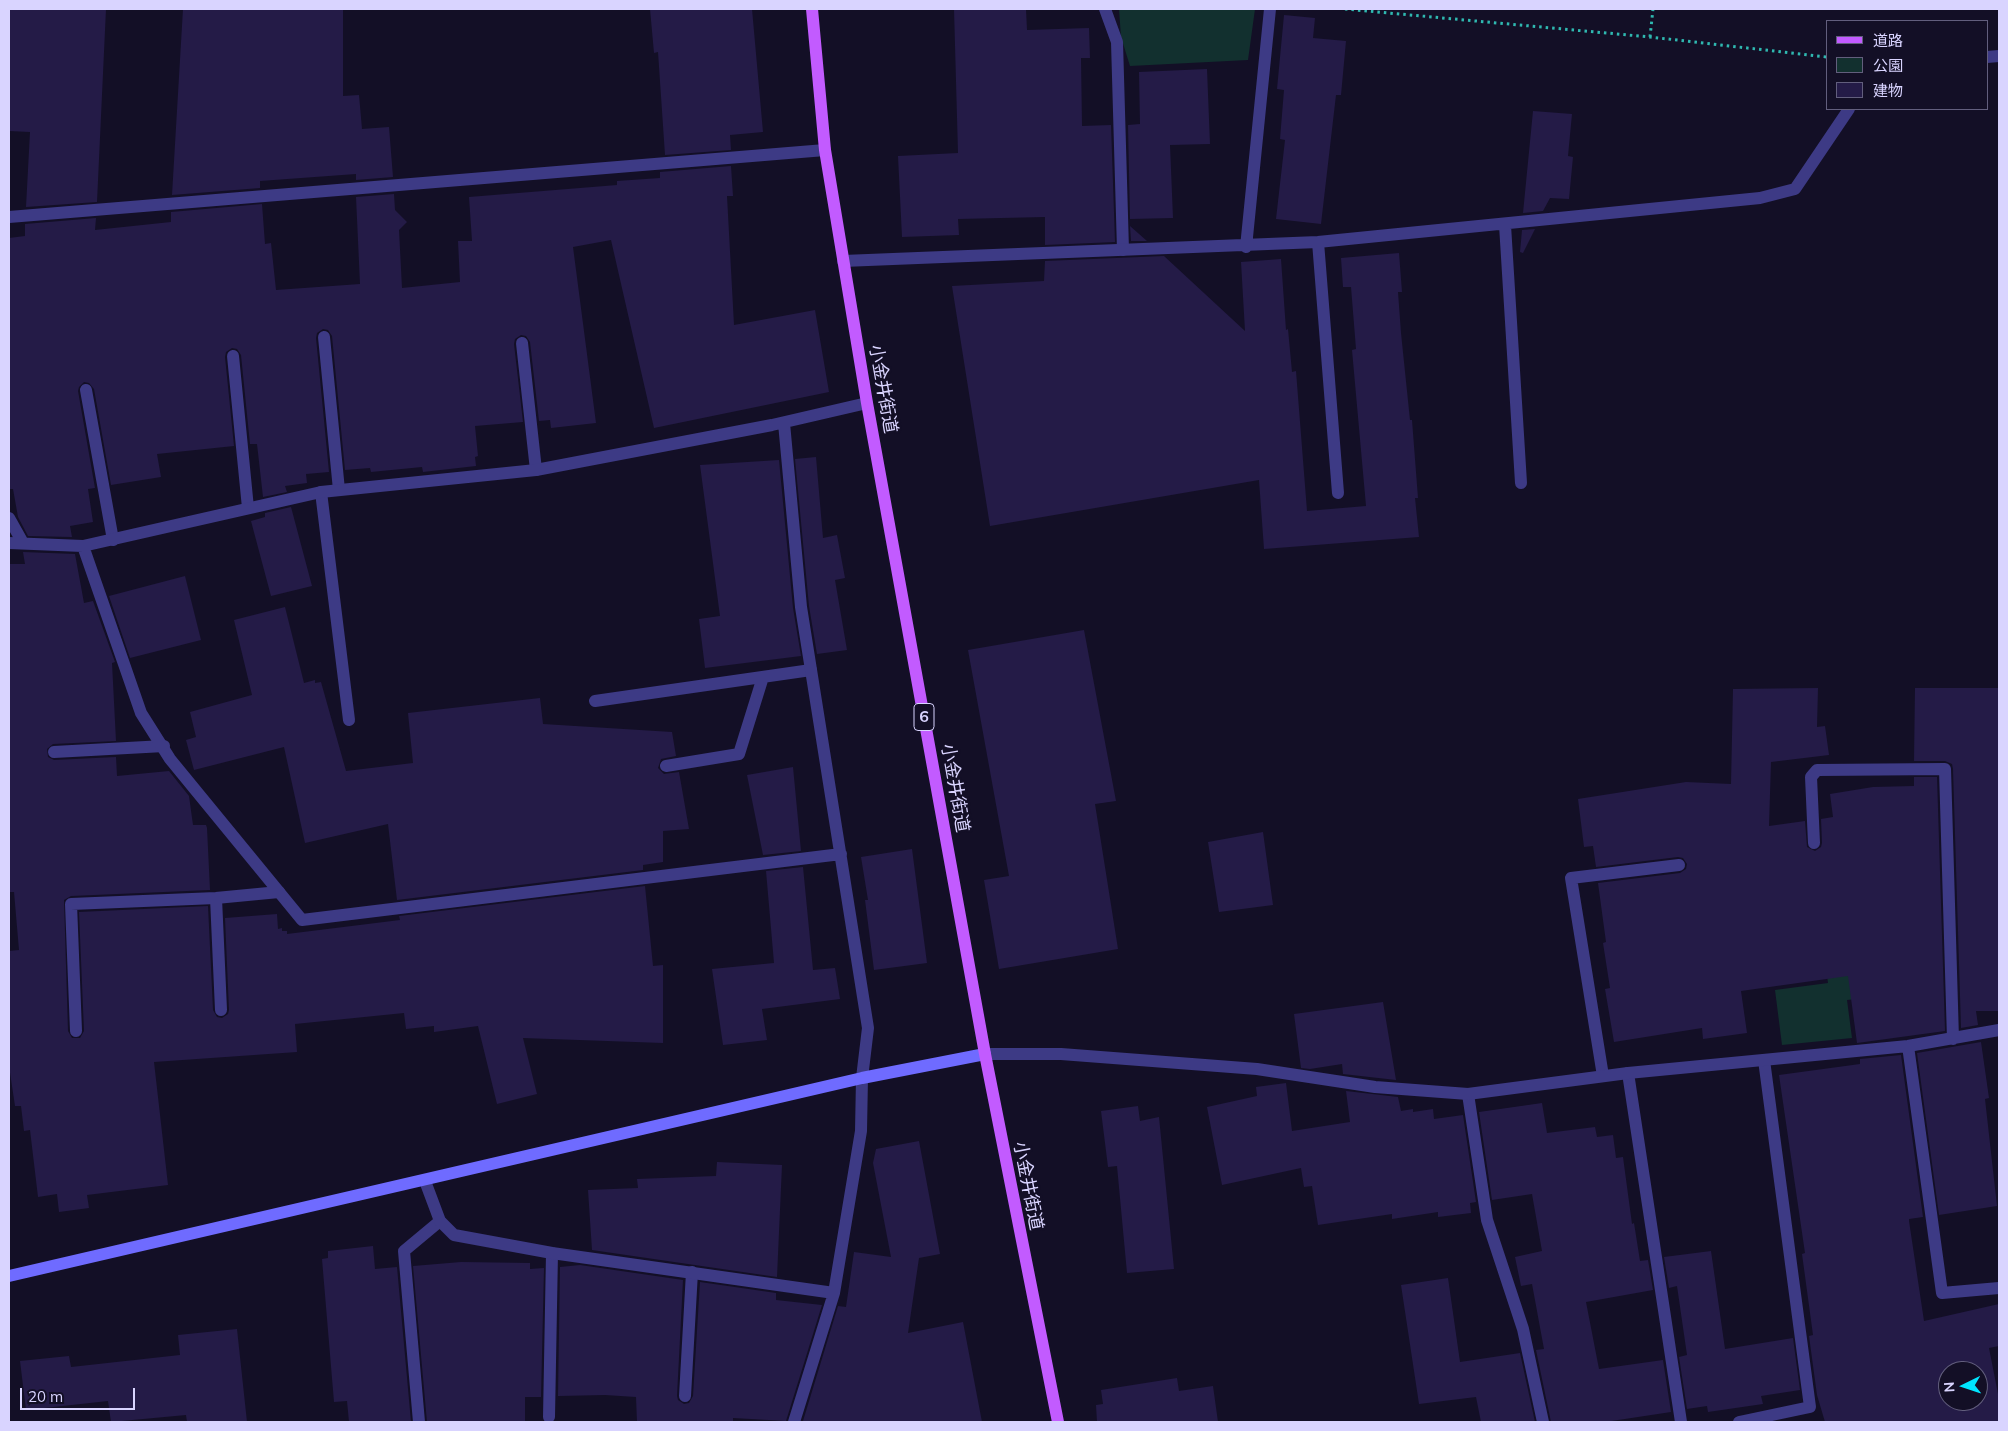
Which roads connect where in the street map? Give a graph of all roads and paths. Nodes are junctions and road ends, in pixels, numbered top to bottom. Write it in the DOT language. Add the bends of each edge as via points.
graph roads {
  1 [pos="812,9"];
  2 [pos="1105,9"];
  3 [pos="1270,9"];
  4 [pos="1345,9"];
  5 [pos="1653,9"];
  6 [pos="1650,37"];
  7 [pos="1826,57"];
  8 [pos="1849,110"];
  9 [pos="825,150"];
  10 [pos="9,217"];
  11 [pos="1505,225"];
  12 [pos="1318,242"];
  13 [pos="1246,246"];
  14 [pos="1123,250"];
  15 [pos="843,261"];
  16 [pos="324,337"];
  17 [pos="522,343"];
  18 [pos="233,356"];
  19 [pos="86,390"];
  20 [pos="867,403"];
  21 [pos="784,423"];
  22 [pos="536,470"];
  23 [pos="1521,483"];
  24 [pos="338,490"];
  25 [pos="321,492"];
  26 [pos="1338,493"];
  27 [pos="248,508"];
  28 [pos="9,518"];
  29 [pos="113,540"];
  30 [pos="9,543"];
  31 [pos="23,543"];
  32 [pos="83,546"];
  33 [pos="811,670"];
  34 [pos="763,677"];
  35 [pos="595,701"];
  36 [pos="349,720"];
  37 [pos="164,746"];
  38 [pos="54,752"];
  39 [pos="666,766"];
  40 [pos="1814,843"];
  41 [pos="841,854"];
  42 [pos="1679,865"];
  43 [pos="279,892"];
  44 [pos="216,898"];
  45 [pos="221,1010"];
  46 [pos="1999,1030"];
  47 [pos="76,1031"];
  48 [pos="1953,1039"];
  49 [pos="1908,1046"];
  50 [pos="985,1054"];
  51 [pos="1764,1060"];
  52 [pos="1628,1073"];
  53 [pos="1603,1076"];
  54 [pos="862,1078"];
  55 [pos="1468,1094"];
  56 [pos="425,1181"];
  57 [pos="440,1221"];
  58 [pos="552,1253"];
  59 [pos="692,1272"];
  60 [pos="9,1276"];
  61 [pos="1999,1288"];
  62 [pos="834,1293"];
  63 [pos="685,1396"];
  64 [pos="549,1417"];
  65 [pos="419,1422"];
  66 [pos="794,1422"];
  67 [pos="1058,1422"];
  68 [pos="1543,1422"];
  69 [pos="1681,1422"];
  70 [pos="1738,1422"];
  1 -- 9 [label="main road, 小金井街道 / 6"];
  2 -- 14 [label="street" via="1116,42"];
  3 -- 13 [label="street"];
  4 -- 6 [label="path"];
  5 -- 6 [label="path"];
  6 -- 7 [label="path"];
  8 -- 11 [label="street" via="1795,189 1760,198"];
  9 -- 10 [label="street"];
  9 -- 15 [label="main road, 小金井街道 / 6"];
  11 -- 12 [label="street"];
  11 -- 23 [label="street"];
  12 -- 13 [label="street"];
  12 -- 26 [label="street"];
  13 -- 14 [label="street"];
  14 -- 15 [label="street"];
  15 -- 20 [label="main road, 小金井街道 / 6"];
  16 -- 24 [label="street"];
  17 -- 22 [label="street"];
  18 -- 27 [label="street"];
  19 -- 29 [label="street"];
  20 -- 21 [label="street"];
  20 -- 50 [label="main road, 小金井街道 / 6"];
  21 -- 22 [label="street"];
  21 -- 33 [label="street" via="800,607"];
  22 -- 24 [label="street"];
  24 -- 25 [label="street"];
  25 -- 27 [label="street"];
  25 -- 36 [label="street"];
  27 -- 29 [label="street"];
  28 -- 31 [label="street"];
  29 -- 32 [label="street"];
  30 -- 31 [label="street"];
  31 -- 32 [label="street"];
  32 -- 37 [label="street" via="141,713"];
  33 -- 34 [label="street"];
  33 -- 41 [label="street"];
  34 -- 35 [label="street"];
  34 -- 39 [label="street" via="740,754"];
  37 -- 38 [label="street"];
  37 -- 43 [label="street" via="170,759"];
  40 -- 48 [label="street" via="1811,777 1817,770 1944,769"];
  41 -- 43 [label="street" via="302,920"];
  41 -- 54 [label="street" via="868,1028"];
  42 -- 53 [label="street" via="1571,878"];
  43 -- 44 [label="street"];
  44 -- 45 [label="street"];
  44 -- 47 [label="street" via="71,904"];
  46 -- 48 [label="street"];
  48 -- 49 [label="street"];
  49 -- 51 [label="street"];
  49 -- 61 [label="street" via="1942,1293"];
  50 -- 54 [label="street"];
  50 -- 55 [label="street" via="1061,1054 1257,1069 1375,1087"];
  50 -- 67 [label="main road, 小金井街道 / 6"];
  51 -- 52 [label="street"];
  51 -- 70 [label="street" via="1810,1407"];
  52 -- 53 [label="street"];
  52 -- 69 [label="street"];
  53 -- 55 [label="street"];
  54 -- 56 [label="street"];
  54 -- 62 [label="street" via="861,1131"];
  55 -- 68 [label="street" via="1487,1220 1523,1328"];
  56 -- 57 [label="street"];
  56 -- 60 [label="street"];
  57 -- 58 [label="street" via="454,1235"];
  57 -- 65 [label="street" via="404,1251"];
  58 -- 59 [label="street"];
  58 -- 64 [label="street"];
  59 -- 62 [label="street"];
  59 -- 63 [label="street"];
  62 -- 66 [label="street"];
}
